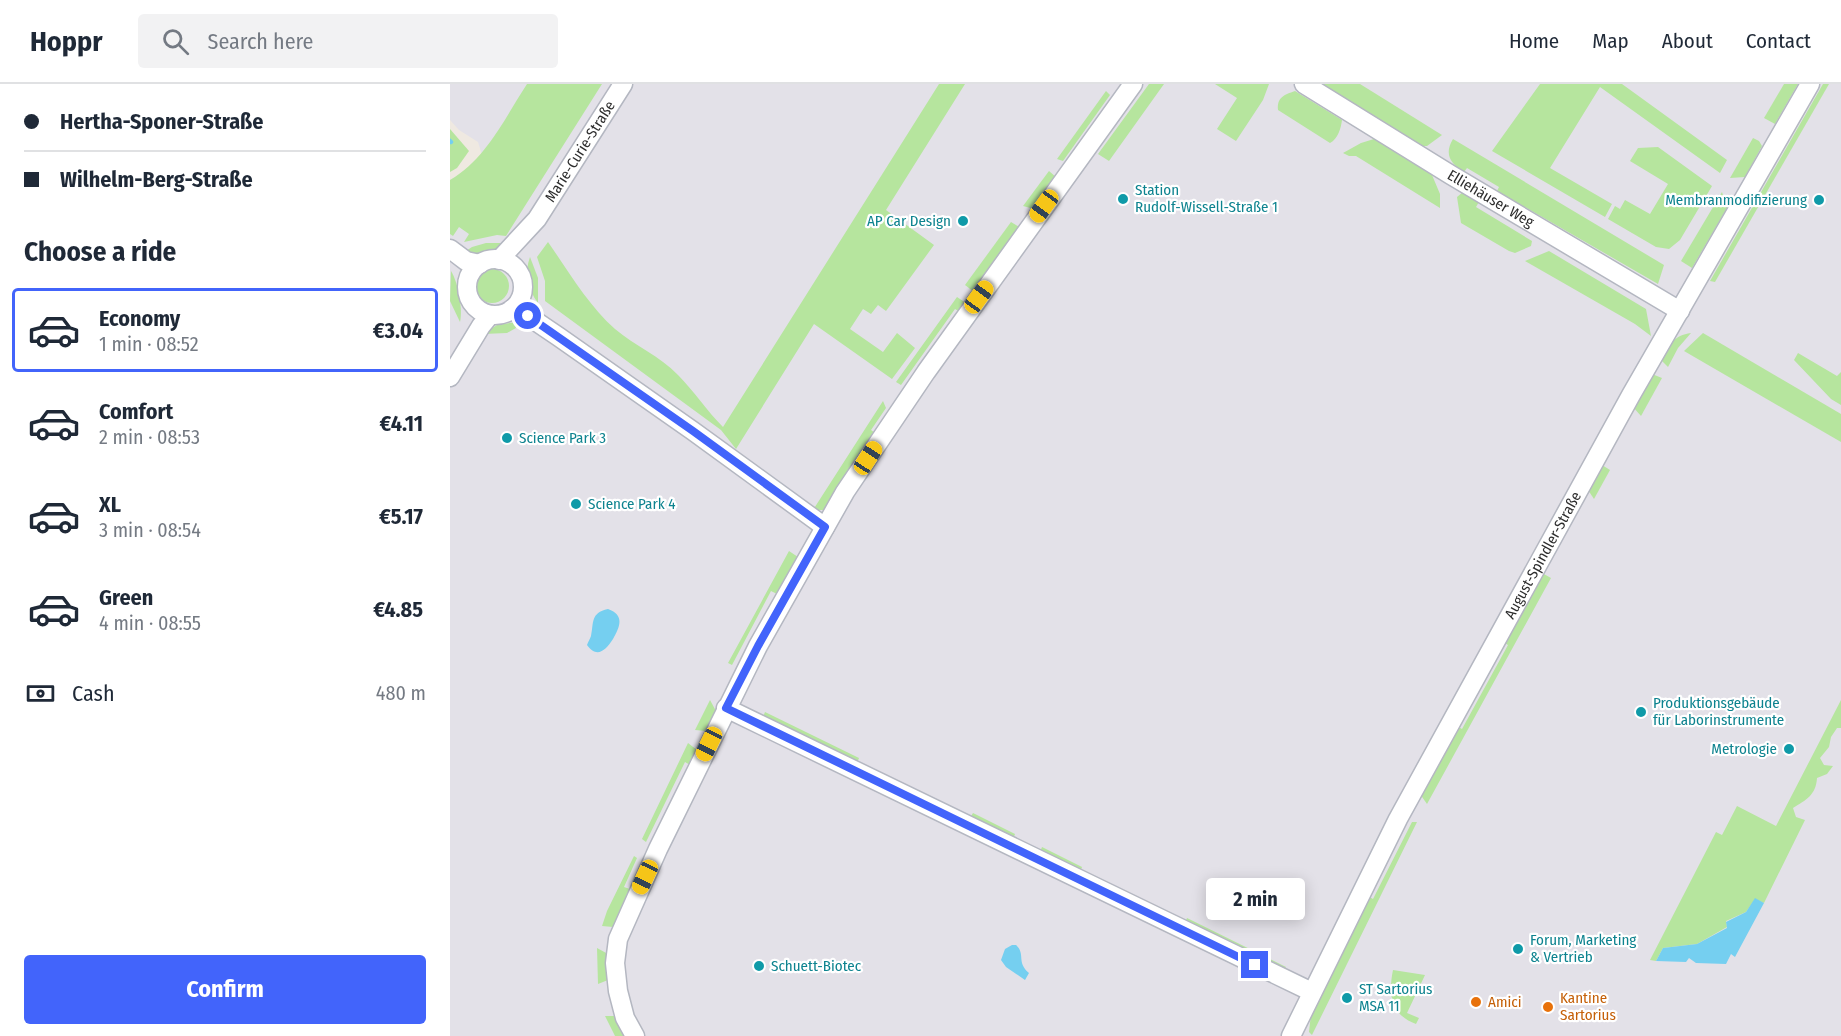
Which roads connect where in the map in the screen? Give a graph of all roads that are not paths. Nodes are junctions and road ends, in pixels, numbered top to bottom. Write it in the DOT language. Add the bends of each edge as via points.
graph roads {
  1 [pos="623,84"];
  2 [pos="1133,84"];
  3 [pos="1304,84"];
  4 [pos="1810,84"];
  5 [pos="537,219"];
  6 [pos="450,249"];
  7 [pos="450,260"];
  8 [pos="498,260"];
  9 [pos="474,270"];
  10 [pos="516,270"];
  11 [pos="516,303"];
  12 [pos="473,304"];
  13 [pos="1680,311"];
  14 [pos="490,315"];
  15 [pos="459,360"];
  16 [pos="450,377"];
  17 [pos="825,527"];
  18 [pos="726,708"];
  19 [pos="1312,992"];
  20 [pos="635,1036"];
  21 [pos="1291,1036"];
  1 -- 5 [label="street, Marie-Curie-Straße"];
  2 -- 17 [label="street" via="926,372"];
  3 -- 13 [label="street, Elliehäuser Weg"];
  4 -- 13 [label="street, August-Spindler-Straße"];
  5 -- 8 [label="street, Marie-Curie-Straße"];
  5 -- 10 [label="street, Marie-Curie-Straße"];
  6 -- 9 [label="street"];
  7 -- 9 [label="street"];
  8 -- 9 [label="street" via="488,260"];
  8 -- 10 [label="street"];
  9 -- 12 [label="street" via="467,292"];
  10 -- 11 [label="street" via="522,282"];
  11 -- 14 [label="street" via="498,315"];
  11 -- 17 [label="street" via="528,316"];
  12 -- 14 [label="street"];
  12 -- 15 [label="street"];
  13 -- 19 [label="street, August-Spindler-Straße" via="1398,819"];
  14 -- 15 [label="street"];
  15 -- 16 [label="street"];
  17 -- 18 [label="street"];
  18 -- 19 [label="street"];
  18 -- 20 [label="street" via="618,939 618,991"];
  19 -- 21 [label="street, August-Spindler-Straße"];
}
